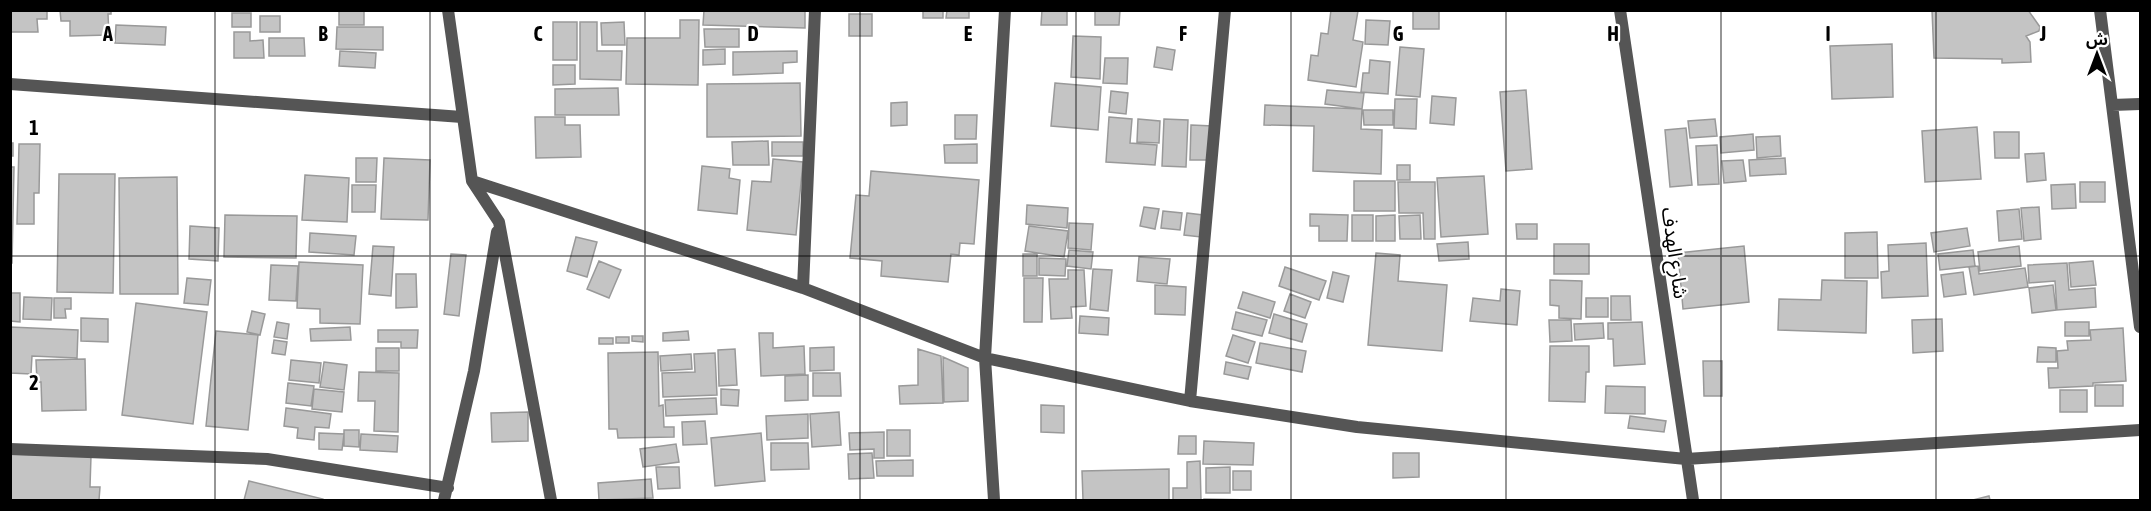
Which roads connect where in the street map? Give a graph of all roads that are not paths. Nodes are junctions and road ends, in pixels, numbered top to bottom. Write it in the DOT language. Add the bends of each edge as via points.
graph roads {
  1 [pos="448,10"];
  2 [pos="815,10"];
  3 [pos="1005,10"];
  4 [pos="1225,10"];
  5 [pos="1620,10"];
  6 [pos="2100,10"];
  7 [pos="10,84"];
  8 [pos="2140,104"];
  9 [pos="2112,105"];
  10 [pos="462,117"];
  11 [pos="472,181"];
  12 [pos="499,222"];
  13 [pos="803,288"];
  14 [pos="2140,327"];
  15 [pos="985,358"];
  16 [pos="1190,401"];
  17 [pos="2140,430"];
  18 [pos="10,449"];
  19 [pos="1686,459"];
  20 [pos="448,488"];
  21 [pos="444,501"];
  22 [pos="551,501"];
  23 [pos="994,501"];
  24 [pos="1693,501"];
  1 -- 10 [label="street"];
  2 -- 13 [label="street"];
  3 -- 15 [label="street"];
  4 -- 16 [label="street"];
  5 -- 19 [label="street, شارع الهدف"];
  6 -- 9 [label="street"];
  7 -- 10 [label="street"];
  8 -- 9 [label="street"];
  9 -- 14 [label="street"];
  10 -- 11 [label="street"];
  11 -- 12 [label="street"];
  11 -- 13 [label="street"];
  12 -- 20 [label="street" via="474,372"];
  12 -- 22 [label="street"];
  13 -- 15 [label="street"];
  15 -- 16 [label="street"];
  15 -- 23 [label="street"];
  16 -- 19 [label="street" via="1357,427"];
  17 -- 19 [label="street"];
  18 -- 20 [label="street" via="267,459"];
  19 -- 24 [label="street, شارع الهدف"];
  20 -- 21 [label="street"];
}
